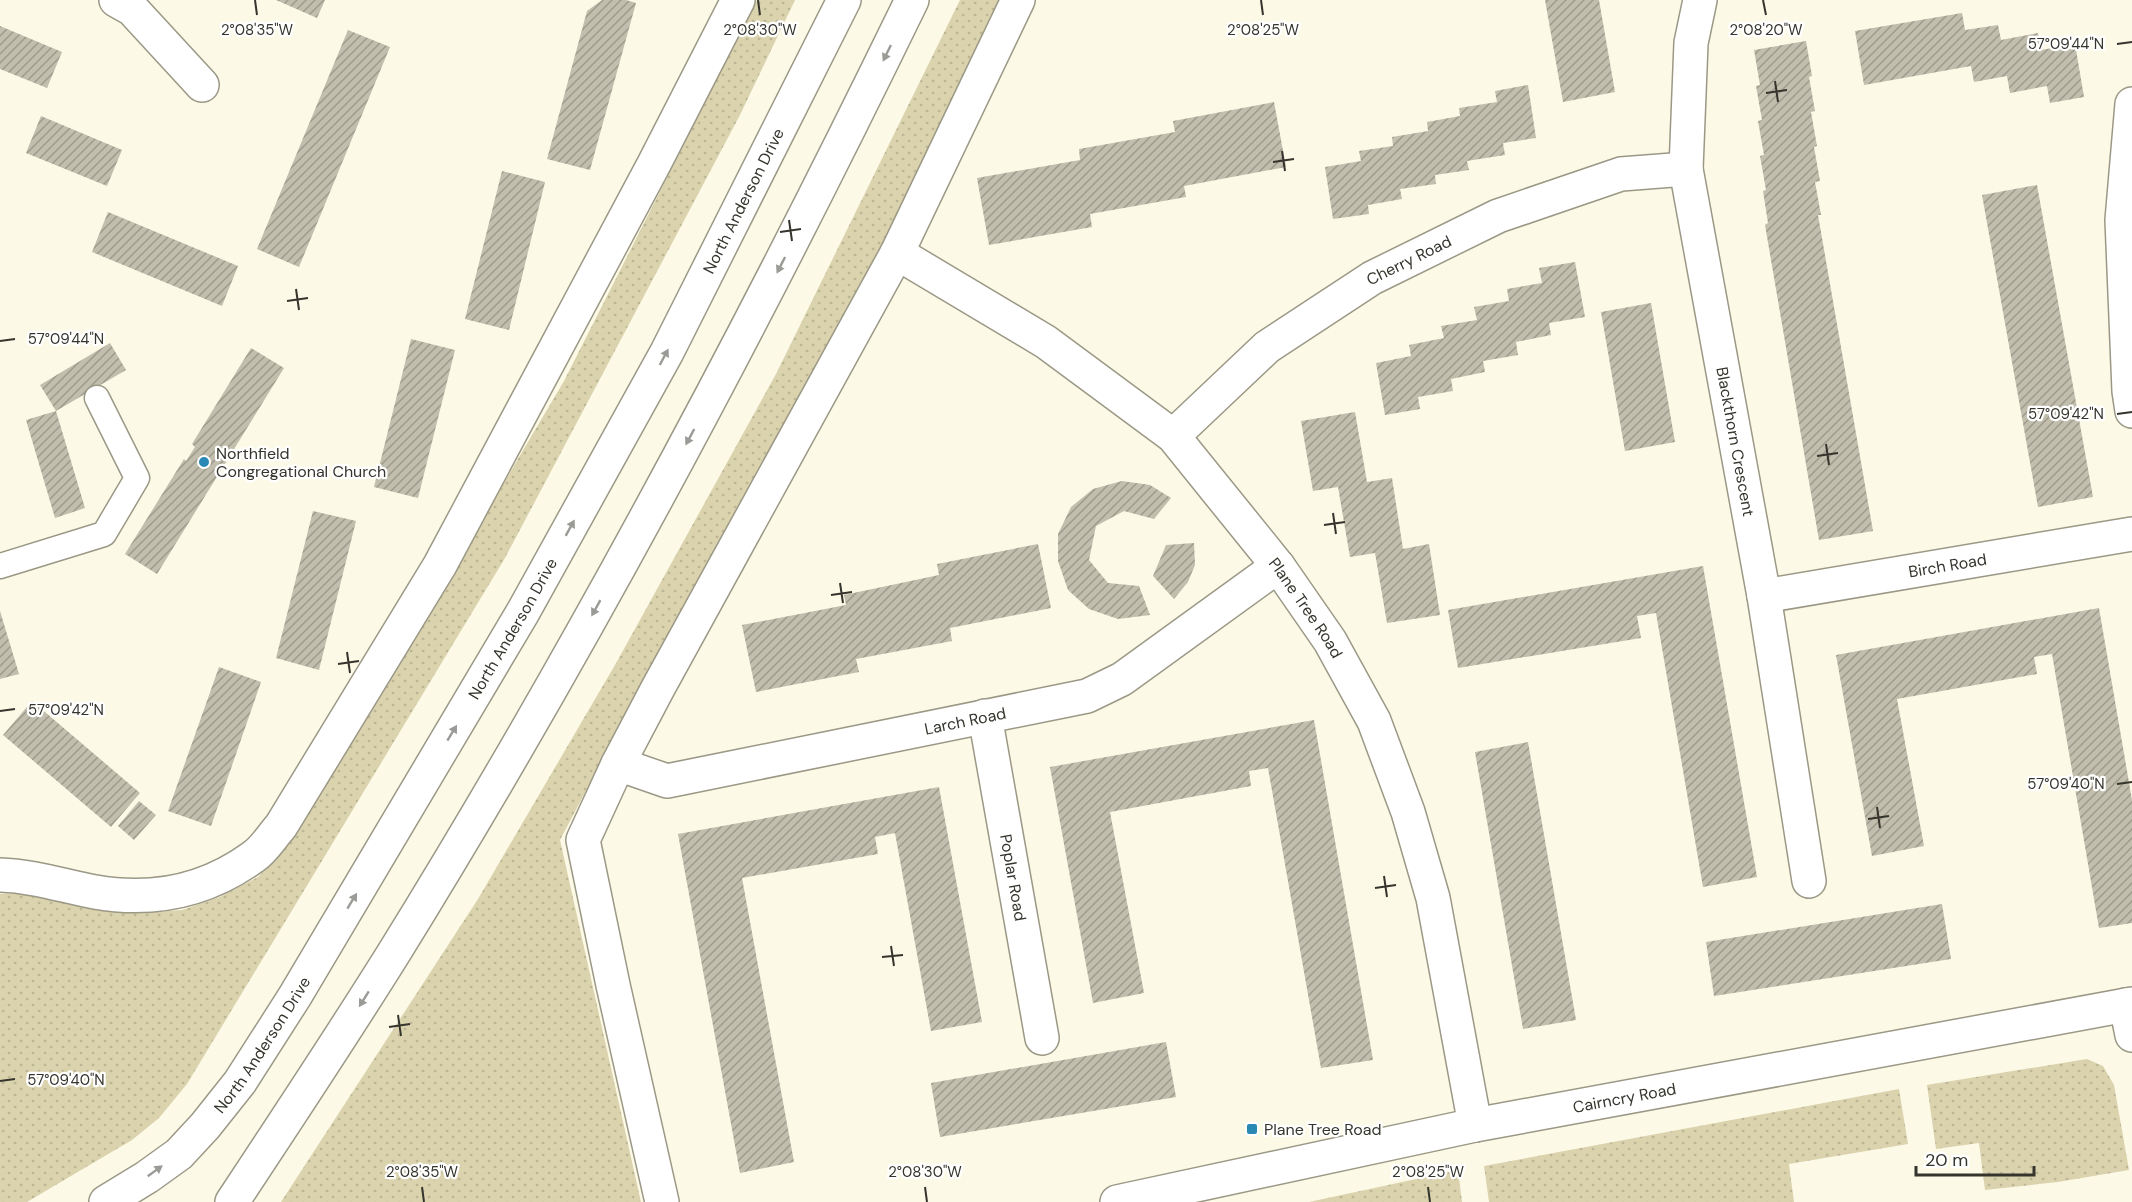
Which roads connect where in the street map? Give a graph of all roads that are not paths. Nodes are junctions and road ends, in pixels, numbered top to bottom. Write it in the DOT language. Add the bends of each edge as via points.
graph roads {
  1 [pos="116,0"];
  2 [pos="738,0"];
  3 [pos="844,0"];
  4 [pos="912,0"];
  5 [pos="1018,0"];
  6 [pos="1700,0"];
  7 [pos="202,85"];
  8 [pos="2132,104"];
  9 [pos="1686,169"];
  10 [pos="897,253"];
  11 [pos="97,398"];
  12 [pos="2132,411"];
  13 [pos="1173,436"];
  14 [pos="2132,534"];
  15 [pos="0,566"];
  16 [pos="1278,566"];
  17 [pos="1764,596"];
  18 [pos="985,716"];
  19 [pos="618,764"];
  20 [pos="0,875"];
  21 [pos="1809,881"];
  22 [pos="2130,1015"];
  23 [pos="1042,1038"];
  24 [pos="1475,1125"];
  25 [pos="106,1202"];
  26 [pos="232,1202"];
  27 [pos="662,1202"];
  28 [pos="1117,1202"];
  1 -- 7 [label="street" via="132,9"];
  2 -- 20 [label="street" via="440,565 280,826 255,856 222,876 177,893 140,897"];
  25 -- 3 [label="street, North Anderson Drive, one-way" via="178,1154 205,1126 240,1082 295,996 523,612 661,362"];
  4 -- 26 [label="street, one-way" via="746,333 577,643 390,959"];
  5 -- 10 [label="street"];
  6 -- 9 [label="street, Blackthorn Crescent" via="1691,43"];
  8 -- 12 [label="street" via="2122,220"];
  9 -- 13 [label="street, Cherry Road" via="1621,174 1498,216 1372,278 1268,347"];
  9 -- 17 [label="street, Blackthorn Crescent"];
  10 -- 13 [label="street, Plane Tree Road" via="1046,342"];
  10 -- 19 [label="street"];
  11 -- 15 [label="lane" via="137,478 104,534"];
  13 -- 16 [label="street, Plane Tree Road"];
  14 -- 17 [label="street, Birch Road"];
  16 -- 18 [label="street, Larch Road" via="1122,679 1087,696"];
  16 -- 24 [label="street, Plane Tree Road" via="1330,641 1374,721 1408,812 1432,898"];
  17 -- 21 [label="street, Blackthorn Crescent"];
  18 -- 19 [label="street, Larch Road" via="667,781"];
  18 -- 23 [label="street, Poplar Road"];
  19 -- 27 [label="street" via="583,840"];
  22 -- 24 [label="street, Cairncry Road"];
  24 -- 28 [label="street, Cairncry Road"];
}
